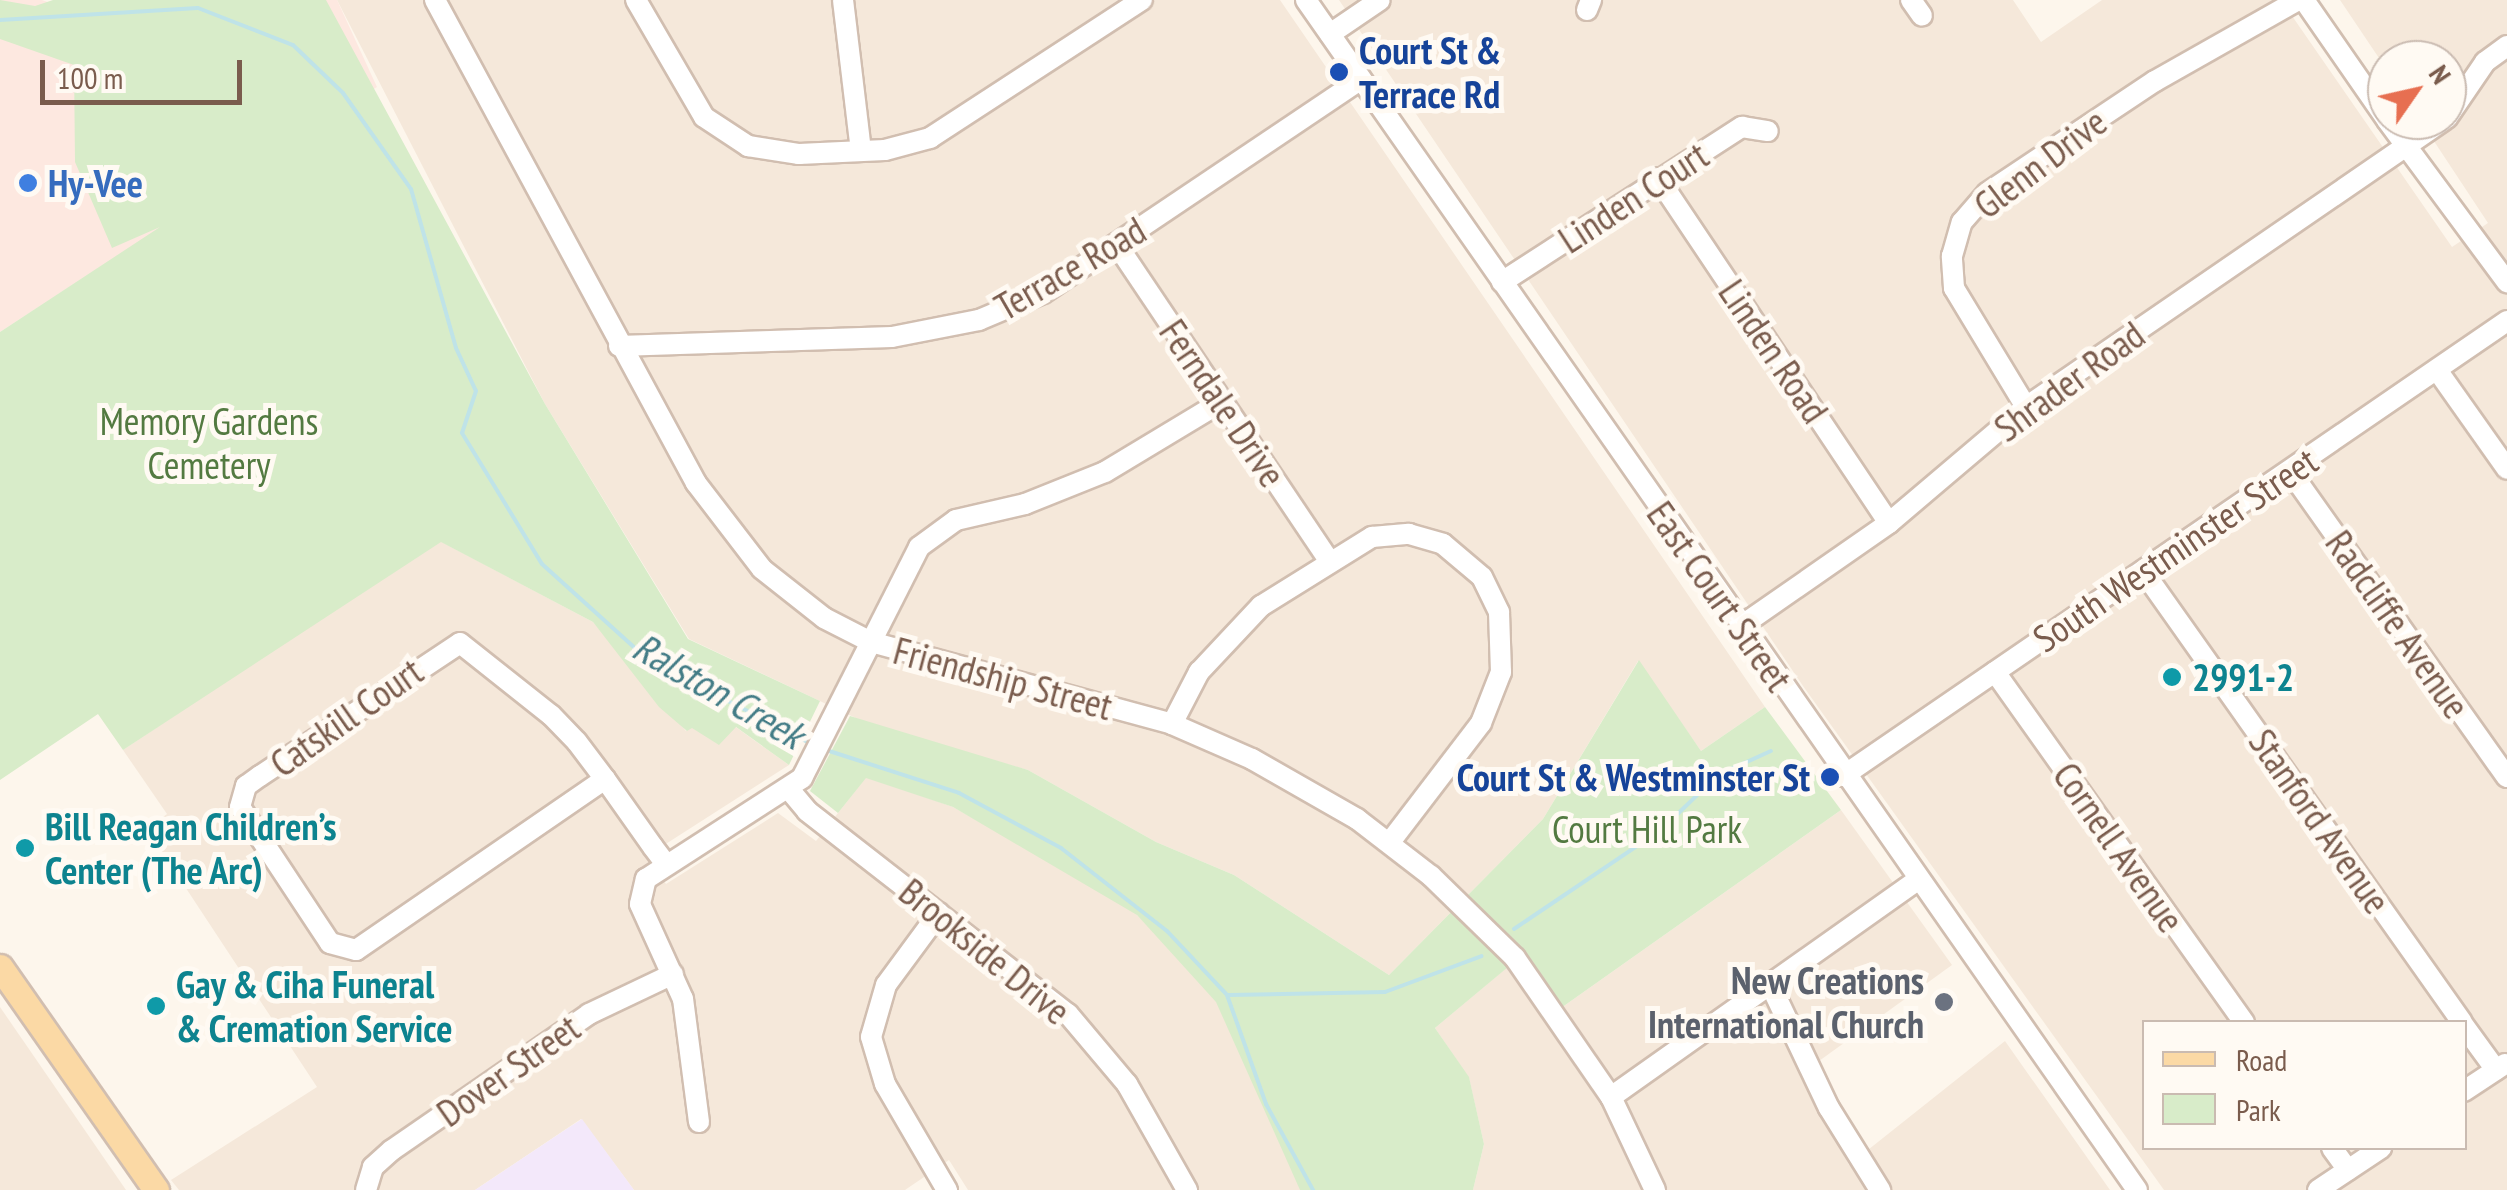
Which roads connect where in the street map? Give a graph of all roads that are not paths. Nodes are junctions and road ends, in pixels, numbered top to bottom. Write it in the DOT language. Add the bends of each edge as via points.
graph roads {
  1 [pos="436,0"];
  2 [pos="636,0"];
  3 [pos="843,0"];
  4 [pos="1142,0"];
  5 [pos="1306,0"];
  6 [pos="1380,0"];
  7 [pos="2301,0"];
  8 [pos="1330,34"];
  9 [pos="2507,46"];
  10 [pos="1361,79"];
  11 [pos="2467,89"];
  12 [pos="2367,92"];
  13 [pos="1768,131"];
  14 [pos="2401,140"];
  15 [pos="2416,140"];
  16 [pos="2406,147"];
  17 [pos="861,150"];
  18 [pos="1658,178"];
  19 [pos="1117,245"];
  20 [pos="1502,282"];
  21 [pos="2507,282"];
  22 [pos="2507,321"];
  23 [pos="619,346"];
  24 [pos="2437,370"];
  25 [pos="1221,402"];
  26 [pos="2026,407"];
  27 [pos="2507,469"];
  28 [pos="2290,470"];
  29 [pos="1890,524"];
  30 [pos="1329,561"];
  31 [pos="2143,571"];
  32 [pos="1741,626"];
  33 [pos="870,642"];
  34 [pos="1995,672"];
  35 [pos="1172,724"];
  36 [pos="1843,776"];
  37 [pos="2507,778"];
  38 [pos="605,779"];
  39 [pos="788,788"];
  40 [pos="1390,842"];
  41 [pos="666,864"];
  42 [pos="1917,880"];
  43 [pos="939,913"];
  44 [pos="0,967"];
  45 [pos="672,974"];
  46 [pos="1770,984"];
  47 [pos="2243,1020"];
  48 [pos="2460,1020"];
  49 [pos="2467,1028"];
  50 [pos="2501,1066"];
  51 [pos="2467,1089"];
  52 [pos="1610,1098"];
  53 [pos="699,1122"];
  54 [pos="2333,1150"];
  55 [pos="2378,1150"];
  56 [pos="2348,1170"];
  57 [pos="943,1189"];
  58 [pos="156,1190"];
  59 [pos="366,1190"];
  60 [pos="1187,1190"];
  61 [pos="1655,1190"];
  62 [pos="1880,1190"];
  63 [pos="2137,1190"];
  64 [pos="2318,1190"];
  1 -- 23 [label="street, Friendship Street"];
  2 -- 17 [label="street" via="694,105 725,135 781,154"];
  3 -- 17 [label="street"];
  4 -- 17 [label="street" via="958,124 906,146"];
  5 -- 8 [label="street, East Court Street"];
  6 -- 8 [label="street"];
  7 -- 12 [label="street"];
  7 -- 26 [label="street, Glenn Drive" via="2155,81 1987,193 1962,222 1952,256 1960,307"];
  8 -- 10 [label="street, East Court Street"];
  9 -- 11 [label="street, Shrader Road"];
  10 -- 19 [label="street, Terrace Road"];
  10 -- 20 [label="street, East Court Street"];
  13 -- 18 [label="street, Linden Court" via="1742,128"];
  14 -- 16 [label="street"];
  15 -- 16 [label="street, Shrader Road"];
  16 -- 21 [label="street"];
  16 -- 26 [label="street, Shrader Road"];
  18 -- 20 [label="street, Linden Court"];
  18 -- 29 [label="street, Linden Road"];
  19 -- 23 [label="street, Terrace Road" via="1011,308 938,331"];
  19 -- 25 [label="street, Ferndale Drive"];
  20 -- 32 [label="street, East Court Street"];
  22 -- 24 [label="street, South Westminster Street"];
  23 -- 33 [label="street, Friendship Street" via="738,544 799,600"];
  24 -- 27 [label="street"];
  24 -- 28 [label="street, South Westminster Street"];
  25 -- 30 [label="street, Ferndale Drive"];
  25 -- 33 [label="street" via="1105,472 947,525 911,560"];
  26 -- 29 [label="street, Shrader Road"];
  28 -- 31 [label="street, South Westminster Street"];
  28 -- 37 [label="street, Radcliffe Avenue"];
  29 -- 32 [label="street, Shrader Road"];
  30 -- 35 [label="street" via="1228,635"];
  30 -- 40 [label="street" via="1372,537 1420,535 1465,558 1499,612 1502,672 1489,709"];
  31 -- 34 [label="street, South Westminster Street"];
  31 -- 48 [label="street, Stanford Avenue"];
  32 -- 36 [label="street, East Court Street"];
  33 -- 35 [label="street, Friendship Street"];
  33 -- 39 [label="street" via="810,764"];
  34 -- 36 [label="street, South Westminster Street"];
  34 -- 47 [label="street, Cornell Avenue"];
  35 -- 40 [label="street, Friendship Street" via="1252,758"];
  36 -- 42 [label="street, East Court Street"];
  38 -- 38 [label="street, Catskill Court" via="550,714 460,644 246,786 240,807 330,943 356,950"];
  38 -- 41 [label="street, Catskill Court"];
  39 -- 41 [label="street"];
  39 -- 43 [label="street, Brookside Drive" via="806,811"];
  40 -- 52 [label="street, Friendship Street" via="1514,958"];
  41 -- 45 [label="street" via="641,887 640,904"];
  42 -- 46 [label="street"];
  42 -- 63 [label="street, East Court Street"];
  43 -- 57 [label="street" via="886,985 871,1037 885,1084"];
  43 -- 60 [label="street, Brookside Drive" via="1079,1026 1136,1098"];
  44 -- 58 [label="main road"];
  45 -- 53 [label="street" via="683,999"];
  45 -- 59 [label="street, Dover Street" via="589,1014 392,1150 373,1168"];
  46 -- 52 [label="street"];
  46 -- 62 [label="street" via="1828,1108"];
  49 -- 50 [label="street, Stanford Avenue"];
  50 -- 51 [label="street"];
  52 -- 61 [label="street, Friendship Street"];
  54 -- 56 [label="street"];
  55 -- 56 [label="street"];
  56 -- 64 [label="street"];
}
